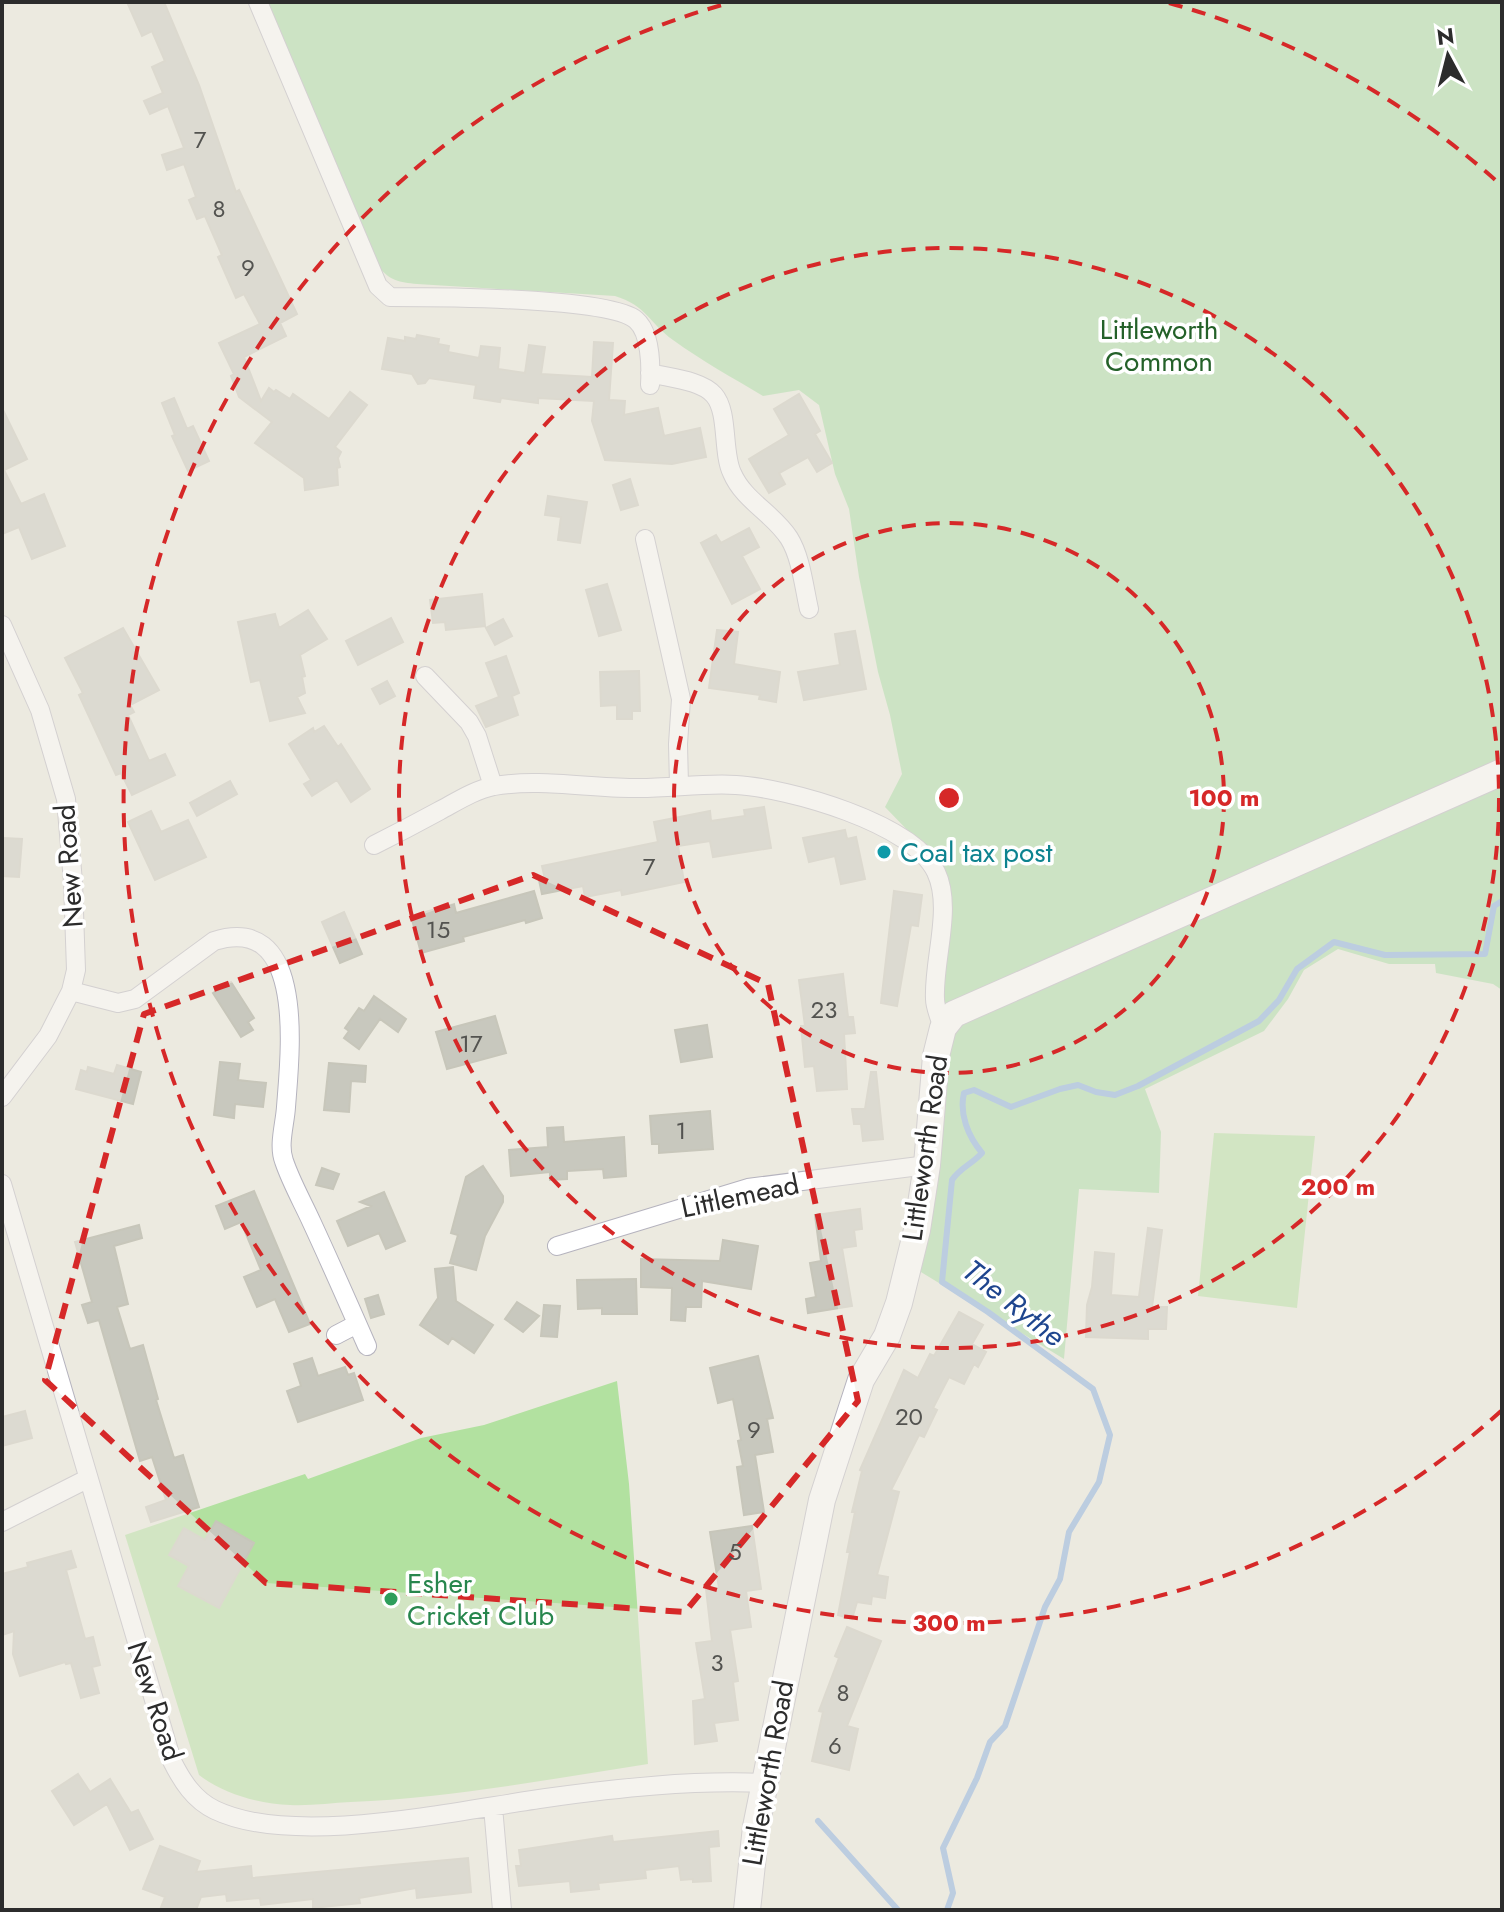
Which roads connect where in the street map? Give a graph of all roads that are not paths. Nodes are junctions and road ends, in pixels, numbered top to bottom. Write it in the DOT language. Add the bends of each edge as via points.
graph roads {
  1 [pos="258,2"];
  2 [pos="645,539"];
  3 [pos="809,609"];
  4 [pos="2,625"];
  5 [pos="426,673"];
  6 [pos="1502,772"];
  7 [pos="679,785"];
  8 [pos="493,786"];
  9 [pos="374,845"];
  10 [pos="71,991"];
  11 [pos="943,1028"];
  12 [pos="2,1097"];
  13 [pos="927,1165"];
  14 [pos="2,1184"];
  15 [pos="557,1246"];
  16 [pos="357,1324"];
  17 [pos="336,1335"];
  18 [pos="367,1346"];
  19 [pos="87,1479"];
  20 [pos="2,1522"];
  21 [pos="764,1783"];
  22 [pos="493,1807"];
  23 [pos="502,1910"];
  24 [pos="747,1910"];
  1 -- 3 [label="street" via="383,292 390,297 616,309 638,321 647,343 650,379 702,387 719,403 730,470 740,489 789,537"];
  2 -- 7 [label="street" via="681,699"];
  4 -- 10 [label="street, New Road" via="40,710 66,799 76,970"];
  5 -- 8 [label="street" via="469,722"];
  6 -- 11 [label="street, Littleworth Road" via="954,1014"];
  7 -- 8 [label="street"];
  7 -- 11 [label="street" via="739,785 803,797 866,819 924,853 937,874 943,904 935,1002"];
  8 -- 9 [label="street"];
  10 -- 12 [label="street, New Road" via="48,1036"];
  10 -- 16 [label="street" via="118,1003 135,999 225,937 260,942 270,952 289,998 283,1159"];
  11 -- 13 [label="street, Littleworth Road"];
  13 -- 15 [label="street, Littlemead" via="748,1188"];
  13 -- 21 [label="street, Littleworth Road" via="899,1303 861,1380 822,1500"];
  14 -- 19 [label="street, New Road"];
  16 -- 17 [label="street"];
  16 -- 18 [label="street"];
  19 -- 20 [label="street"];
  19 -- 22 [label="street, New Road" via="172,1761 196,1798 234,1817 304,1826"];
  21 -- 22 [label="street, New Road" via="667,1784"];
  21 -- 24 [label="street, Littleworth Road"];
  22 -- 23 [label="street"];
}
